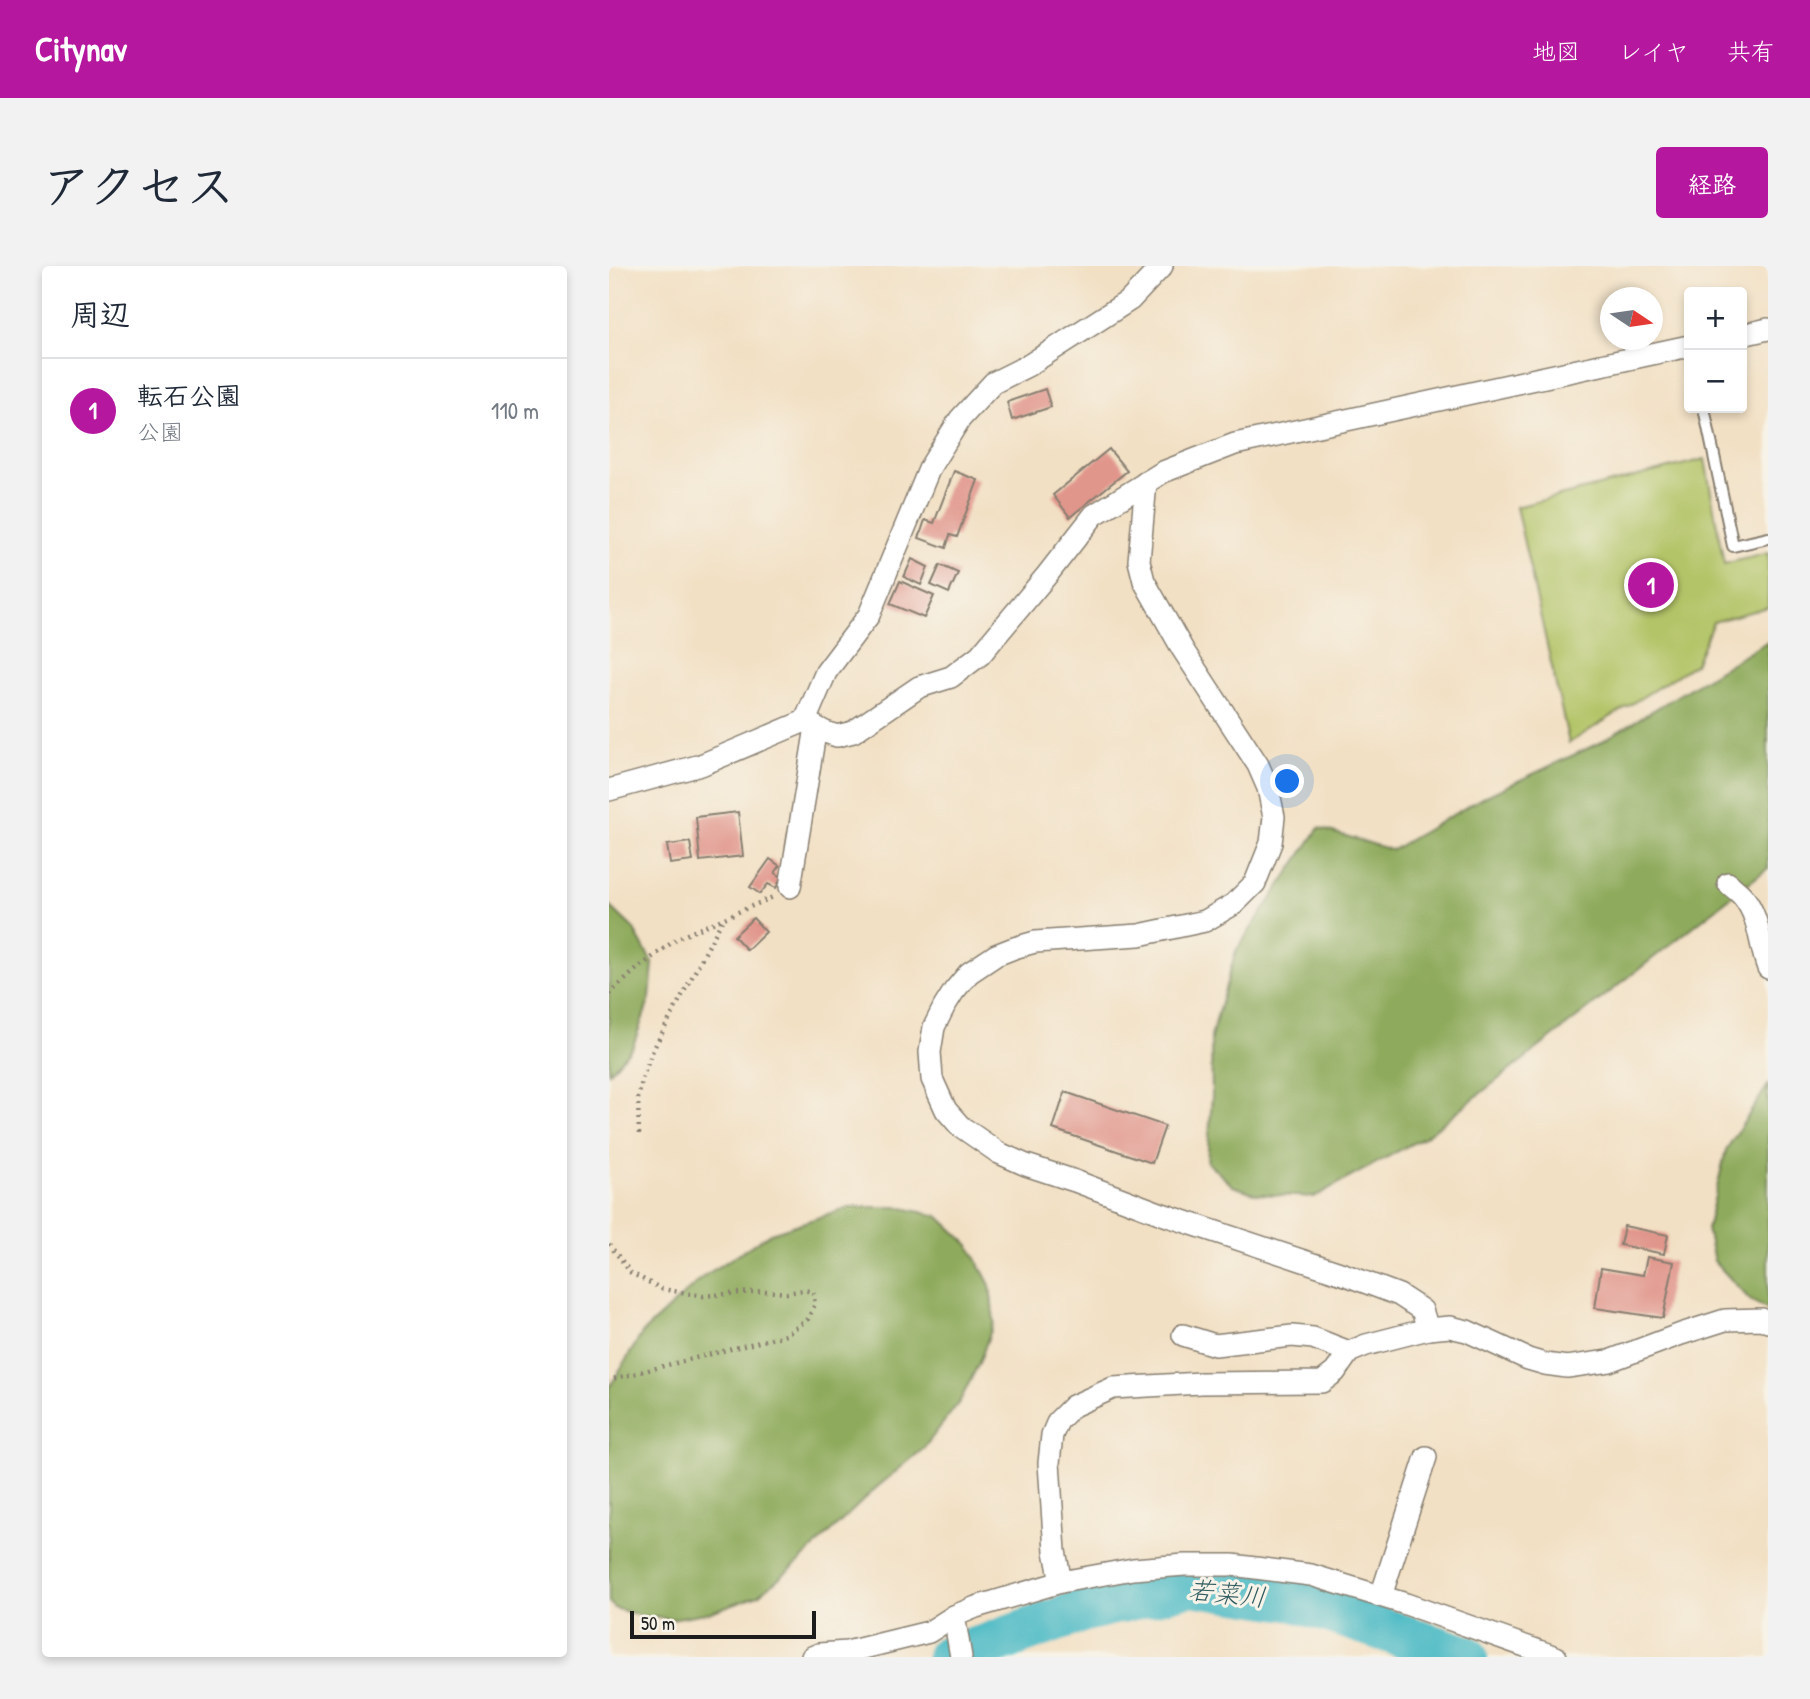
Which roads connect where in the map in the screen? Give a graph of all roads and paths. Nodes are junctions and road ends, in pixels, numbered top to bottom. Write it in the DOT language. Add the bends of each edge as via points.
graph roads {
  1 [pos="1162,266"];
  2 [pos="1768,329"];
  3 [pos="1747,334"];
  4 [pos="1684,347"];
  5 [pos="1705,413"];
  6 [pos="1146,482"];
  7 [pos="1768,538"];
  8 [pos="810,724"];
  9 [pos="609,790"];
  10 [pos="1728,883"];
  11 [pos="790,887"];
  12 [pos="723,919"];
  13 [pos="1768,968"];
  14 [pos="609,993"];
  15 [pos="639,1134"];
  16 [pos="609,1244"];
  17 [pos="1768,1322"];
  18 [pos="1428,1329"];
  19 [pos="1183,1335"];
  20 [pos="1349,1352"];
  21 [pos="609,1380"];
  22 [pos="1426,1457"];
  23 [pos="1061,1582"];
  24 [pos="1381,1596"];
  25 [pos="955,1620"];
  26 [pos="811,1657"];
  27 [pos="961,1657"];
  28 [pos="1556,1657"];
  1 -- 8 [label="street" via="1130,300 993,383 960,419 930,467 869,615 826,672"];
  2 -- 3 [label="street"];
  4 -- 6 [label="street" via="1235,444"];
  5 -- 7 [label="lane" via="1733,546"];
  6 -- 8 [label="street" via="1094,515 980,655 951,677 919,687 853,732 837,736"];
  6 -- 18 [label="street" via="1139,561 1144,581 1182,650 1258,765 1274,817 1271,843 1255,883 1234,904 1205,921 1139,935 1035,942 996,956 969,973 934,1027 932,1079 946,1110 960,1126 999,1153 1399,1295 1422,1310"];
  8 -- 9 [label="street" via="701,765"];
  8 -- 11 [label="street"];
  10 -- 13 [label="street" via="1747,904"];
  11 -- 12 [label="path"];
  12 -- 14 [label="path" via="678,938"];
  12 -- 15 [label="path" via="653,1050 638,1099"];
  16 -- 21 [label="path" via="631,1273 662,1289 703,1296 804,1290 813,1292 815,1304 808,1319 786,1335"];
  17 -- 18 [label="street" via="1725,1320 1609,1361 1567,1367 1528,1359 1467,1331"];
  18 -- 20 [label="street"];
  19 -- 20 [label="street" via="1215,1345 1313,1338"];
  20 -- 23 [label="street" via="1322,1382 1113,1388 1073,1406 1052,1435 1049,1463"];
  22 -- 24 [label="street"];
  23 -- 24 [label="street" via="1133,1569 1232,1565 1311,1575"];
  23 -- 25 [label="street" via="975,1607"];
  24 -- 28 [label="street"];
  25 -- 26 [label="street" via="929,1632"];
  25 -- 27 [label="street"];
}
